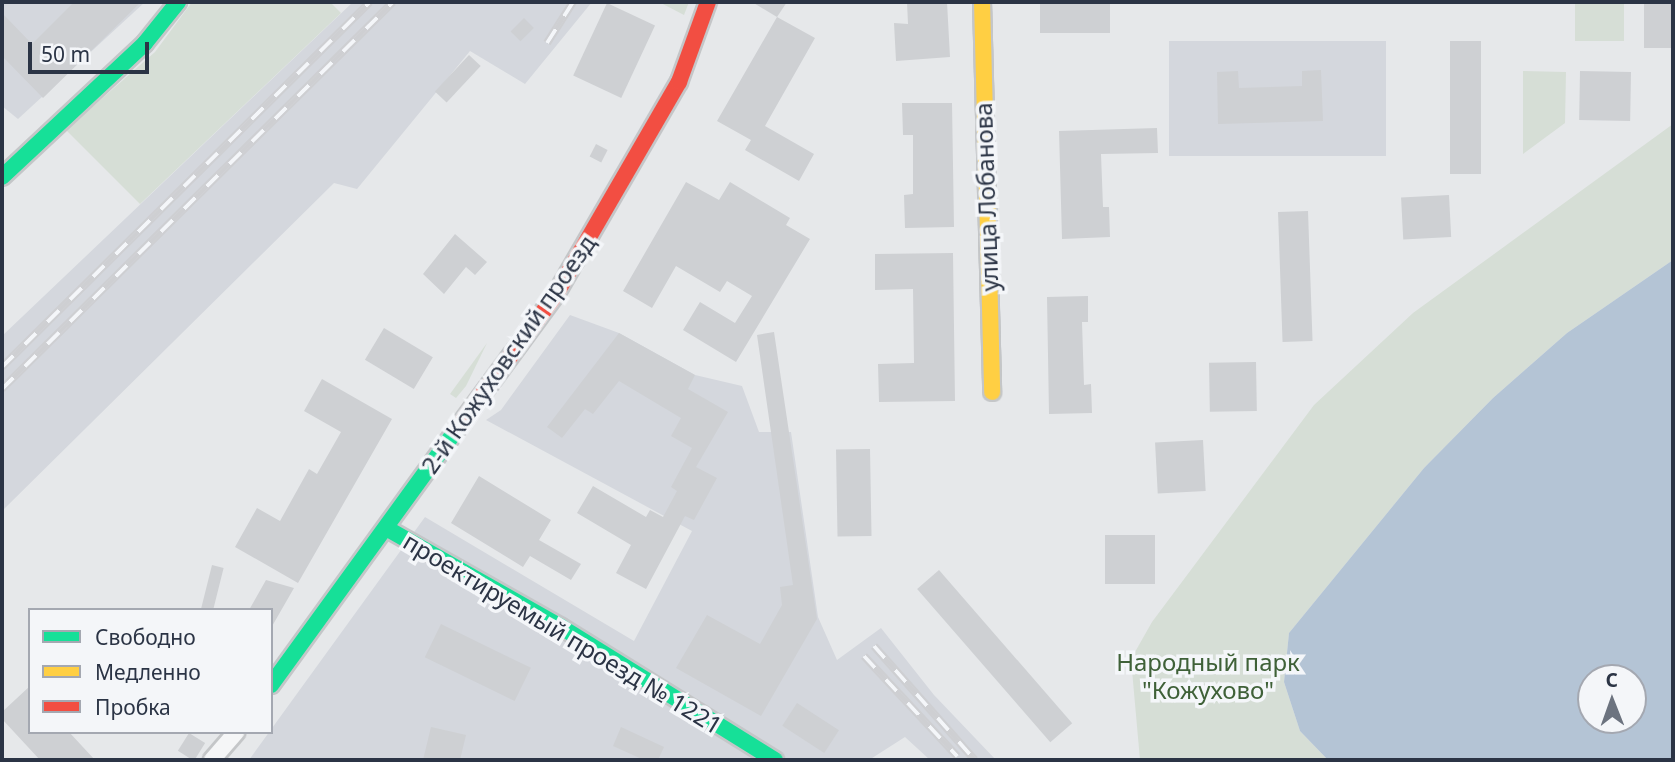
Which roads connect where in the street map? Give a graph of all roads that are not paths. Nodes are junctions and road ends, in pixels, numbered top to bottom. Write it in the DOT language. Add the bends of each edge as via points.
graph roads {
  1 [pos="178,2"];
  2 [pos="708,2"];
  3 [pos="982,2"];
  4 [pos="2,177"];
  5 [pos="992,392"];
  6 [pos="386,528"];
  7 [pos="273,682"];
  8 [pos="234,734"];
  9 [pos="212,760"];
  10 [pos="775,760"];
  1 -- 4 [label="street" via="145,43"];
  2 -- 6 [label="street, 2-й Кожуховский проезд" via="679,82 577,260"];
  3 -- 5 [label="street, улица Лобанова"];
  6 -- 7 [label="street, 2-й Кожуховский проезд"];
  6 -- 10 [label="street, проектируемый проезд № 1221" via="542,616"];
  8 -- 9 [label="street"];
}
